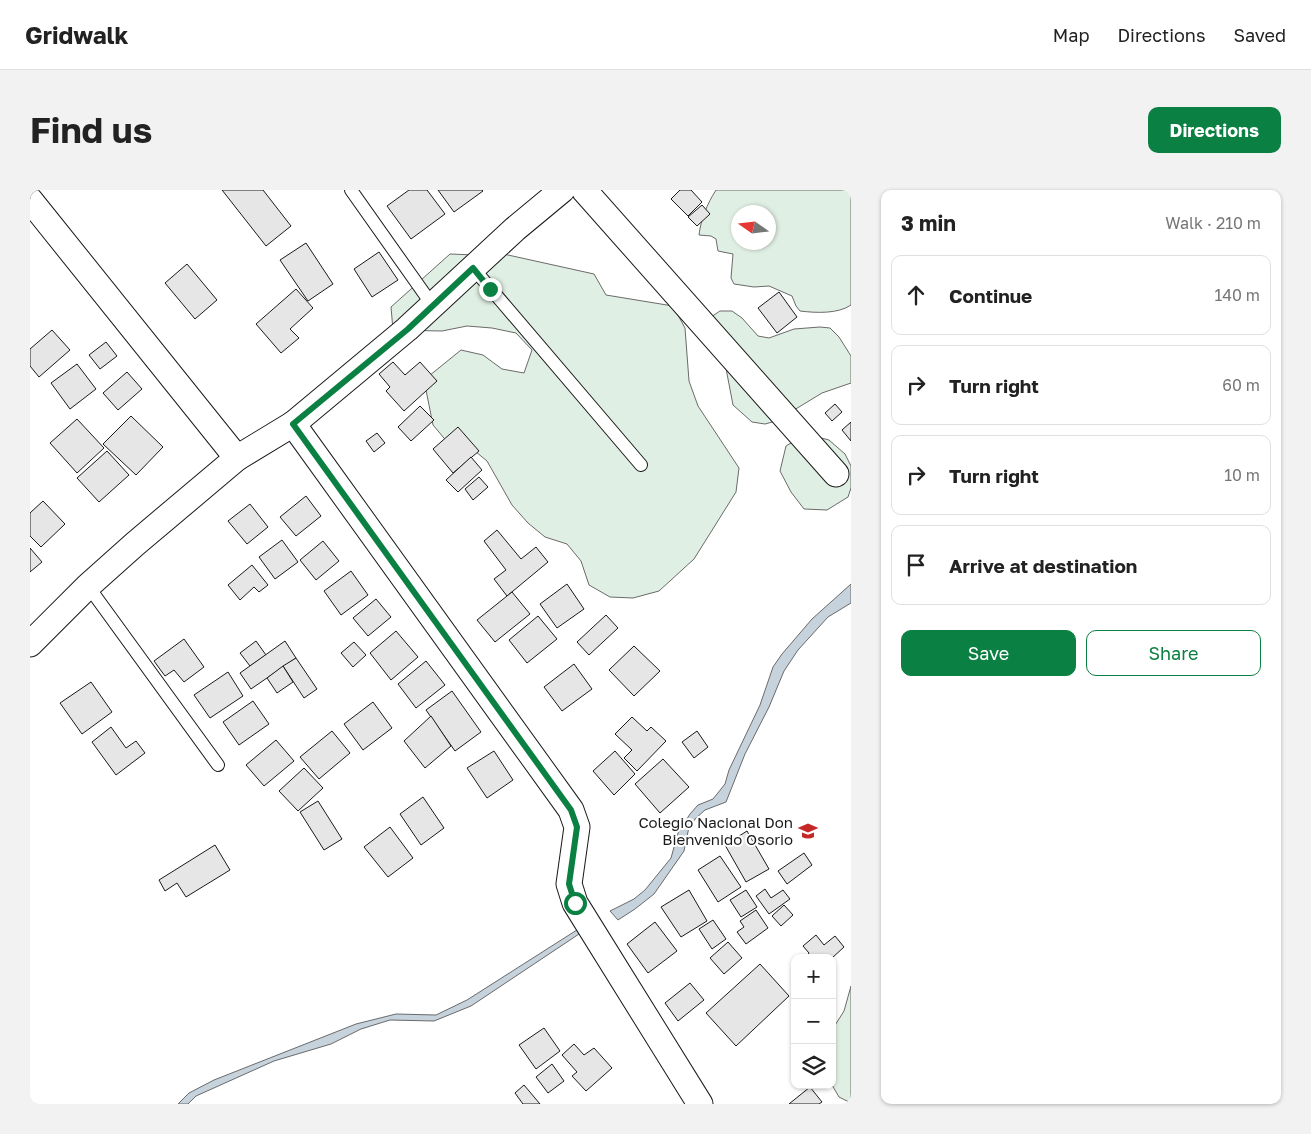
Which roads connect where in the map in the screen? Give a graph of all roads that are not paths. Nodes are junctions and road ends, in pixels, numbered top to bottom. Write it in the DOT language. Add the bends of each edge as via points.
graph roads {
  1 [pos="351,190"];
  2 [pos="562,190"];
  3 [pos="584,190"];
  4 [pos="30,200"];
  5 [pos="473,268"];
  6 [pos="432,306"];
  7 [pos="293,424"];
  8 [pos="237,458"];
  9 [pos="640,465"];
  10 [pos="836,474"];
  11 [pos="88,586"];
  12 [pos="30,644"];
  13 [pos="218,765"];
  14 [pos="700,1104"];
  1 -- 6 [label="lane"];
  2 -- 5 [label="street"];
  3 -- 10 [label="street"];
  4 -- 8 [label="street"];
  5 -- 6 [label="street"];
  5 -- 9 [label="lane"];
  6 -- 7 [label="street"];
  7 -- 8 [label="street"];
  7 -- 14 [label="street" via="571,810 577,827 569,884 575,903"];
  8 -- 11 [label="street"];
  11 -- 12 [label="street"];
  11 -- 13 [label="lane"];
}
